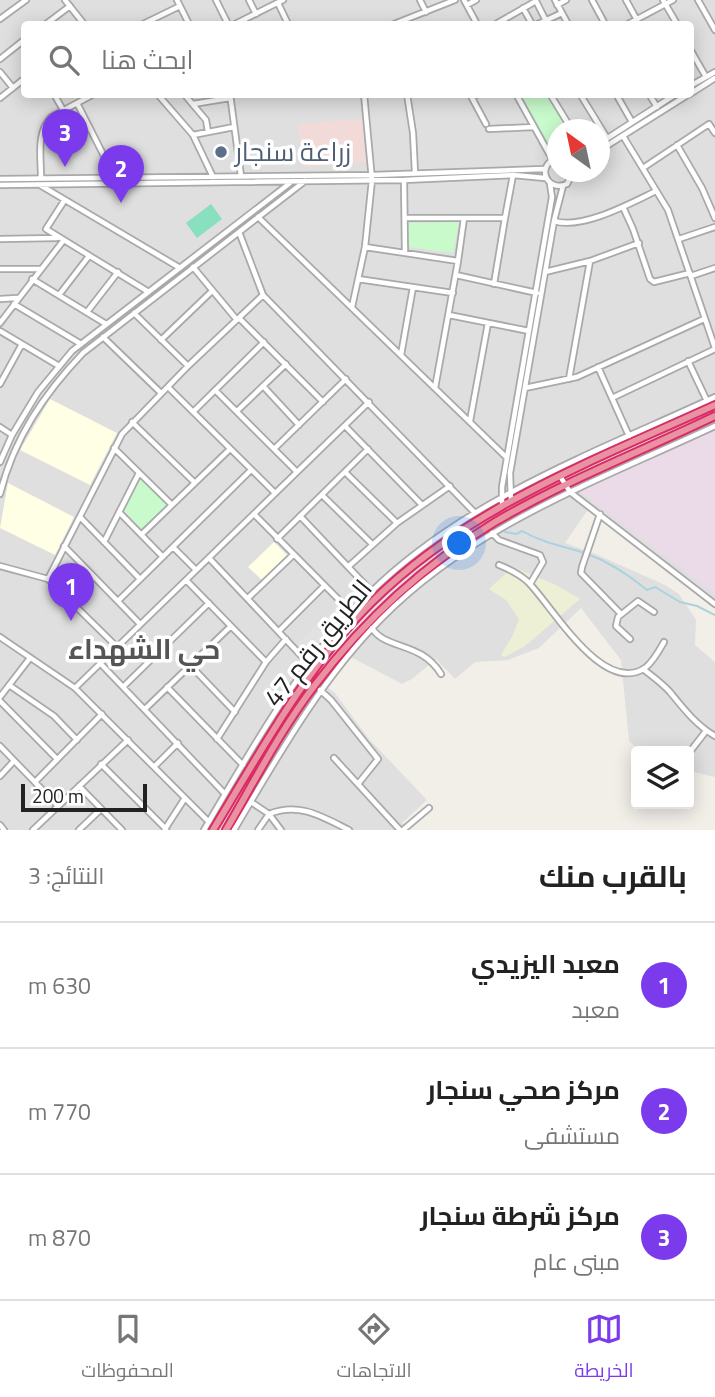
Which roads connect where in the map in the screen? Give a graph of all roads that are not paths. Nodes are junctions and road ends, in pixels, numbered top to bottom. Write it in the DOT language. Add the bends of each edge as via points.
graph roads {
  1 [pos="26,0"];
  2 [pos="65,0"];
  3 [pos="216,0"];
  4 [pos="249,0"];
  5 [pos="419,0"];
  6 [pos="455,0"];
  7 [pos="476,0"];
  8 [pos="535,0"];
  9 [pos="566,0"];
  10 [pos="592,0"];
  11 [pos="626,0"];
  12 [pos="673,0"];
  13 [pos="698,0"];
  14 [pos="281,1"];
  15 [pos="556,2"];
  16 [pos="664,2"];
  17 [pos="179,3"];
  18 [pos="465,3"];
  19 [pos="70,6"];
  20 [pos="523,8"];
  21 [pos="426,12"];
  22 [pos="562,13"];
  23 [pos="256,14"];
  24 [pos="0,19"];
  25 [pos="637,20"];
  26 [pos="50,21"];
  27 [pos="82,21"];
  28 [pos="148,21"];
  29 [pos="188,21"];
  30 [pos="226,21"];
  31 [pos="241,21"];
  32 [pos="287,21"];
  33 [pos="402,21"];
  34 [pos="475,21"];
  35 [pos="501,21"];
  36 [pos="530,21"];
  37 [pos="546,21"];
  38 [pos="566,21"];
  39 [pos="603,21"];
  40 [pos="675,21"];
  41 [pos="713,22"];
  42 [pos="715,30"];
  43 [pos="21,42"];
  44 [pos="694,55"];
  45 [pos="0,59"];
  46 [pos="0,72"];
  47 [pos="715,72"];
  48 [pos="706,77"];
  49 [pos="715,78"];
  50 [pos="21,81"];
  51 [pos="694,84"];
  52 [pos="13,88"];
  53 [pos="694,91"];
  54 [pos="0,98"];
  55 [pos="56,98"];
  56 [pos="86,98"];
  57 [pos="162,98"];
  58 [pos="187,98"];
  59 [pos="220,98"];
  60 [pos="230,98"];
  61 [pos="364,98"];
  62 [pos="408,98"];
  63 [pos="472,98"];
  64 [pos="518,98"];
  65 [pos="552,98"];
  66 [pos="582,98"];
  67 [pos="617,98"];
  68 [pos="651,98"];
  69 [pos="670,98"];
  70 [pos="684,98"];
  71 [pos="77,103"];
  72 [pos="192,104"];
  73 [pos="657,107"];
  74 [pos="63,110"];
  75 [pos="565,119"];
  76 [pos="595,119"];
  77 [pos="632,122"];
  78 [pos="486,124"];
  79 [pos="234,127"];
  80 [pos="534,127"];
  81 [pos="489,130"];
  82 [pos="208,132"];
  83 [pos="715,133"];
  84 [pos="193,135"];
  85 [pos="610,136"];
  86 [pos="623,136"];
  87 [pos="610,144"];
  88 [pos="677,145"];
  89 [pos="547,147"];
  90 [pos="547,166"];
  91 [pos="643,168"];
  92 [pos="544,169"];
  93 [pos="415,173"];
  94 [pos="513,175"];
  95 [pos="241,176"];
  96 [pos="213,177"];
  97 [pos="372,177"];
  98 [pos="41,178"];
  99 [pos="110,178"];
  100 [pos="292,178"];
  101 [pos="545,178"];
  102 [pos="0,179"];
  103 [pos="404,180"];
  104 [pos="305,181"];
  105 [pos="568,182"];
  106 [pos="39,184"];
  107 [pos="551,184"];
  108 [pos="0,185"];
  109 [pos="563,186"];
  110 [pos="656,191"];
  111 [pos="276,194"];
  112 [pos="280,200"];
  113 [pos="64,201"];
  114 [pos="623,207"];
  115 [pos="258,217"];
  116 [pos="405,218"];
  117 [pos="464,218"];
  118 [pos="505,218"];
  119 [pos="715,218"];
  120 [pos="554,221"];
  121 [pos="715,227"];
  122 [pos="239,232"];
  123 [pos="0,239"];
  124 [pos="60,239"];
  125 [pos="679,239"];
  126 [pos="639,243"];
  127 [pos="365,247"];
  128 [pos="405,253"];
  129 [pos="89,256"];
  130 [pos="458,261"];
  131 [pos="590,261"];
  132 [pos="193,267"];
  133 [pos="180,268"];
  134 [pos="715,268"];
  135 [pos="0,269"];
  136 [pos="41,269"];
  137 [pos="118,272"];
  138 [pos="545,272"];
  139 [pos="690,274"];
  140 [pos="456,275"];
  141 [pos="32,279"];
  142 [pos="358,279"];
  143 [pos="494,284"];
  144 [pos="413,287"];
  145 [pos="212,291"];
  146 [pos="148,292"];
  147 [pos="453,293"];
  148 [pos="538,293"];
  149 [pos="59,295"];
  150 [pos="263,295"];
  151 [pos="18,298"];
  152 [pos="0,299"];
  153 [pos="14,304"];
  154 [pos="352,308"];
  155 [pos="87,312"];
  156 [pos="134,313"];
  157 [pos="449,315"];
  158 [pos="238,319"];
  159 [pos="704,319"];
  160 [pos="0,323"];
  161 [pos="488,323"];
  162 [pos="106,324"];
  163 [pos="0,331"];
  164 [pos="529,331"];
  165 [pos="103,337"];
  166 [pos="161,340"];
  167 [pos="264,342"];
  168 [pos="22,344"];
  169 [pos="80,344"];
  170 [pos="715,349"];
  171 [pos="401,356"];
  172 [pos="688,361"];
  173 [pos="286,364"];
  174 [pos="59,366"];
  175 [pos="188,366"];
  176 [pos="598,367"];
  177 [pos="346,379"];
  178 [pos="569,380"];
  179 [pos="0,384"];
  180 [pos="263,386"];
  181 [pos="168,387"];
  182 [pos="525,388"];
  183 [pos="435,389"];
  184 [pos="215,390"];
  185 [pos="161,393"];
  186 [pos="715,397"];
  187 [pos="612,398"];
  188 [pos="707,401"];
  189 [pos="323,402"];
  190 [pos="369,402"];
  191 [pos="715,405"];
  192 [pos="237,411"];
  193 [pos="193,412"];
  194 [pos="715,416"];
  195 [pos="132,422"];
  196 [pos="470,422"];
  197 [pos="299,425"];
  198 [pos="345,426"];
  199 [pos="715,426"];
  200 [pos="0,427"];
  201 [pos="12,435"];
  202 [pos="629,436"];
  203 [pos="114,448"];
  204 [pos="230,449"];
  205 [pos="274,449"];
  206 [pos="368,449"];
  207 [pos="507,458"];
  208 [pos="592,458"];
  209 [pos="0,460"];
  210 [pos="9,462"];
  211 [pos="251,470"];
  212 [pos="297,472"];
  213 [pos="345,472"];
  214 [pos="139,473"];
  215 [pos="560,476"];
  216 [pos="195,482"];
  217 [pos="565,485"];
  218 [pos="450,486"];
  219 [pos="510,492"];
  220 [pos="570,492"];
  221 [pos="275,493"];
  222 [pos="0,494"];
  223 [pos="322,495"];
  224 [pos="502,496"];
  225 [pos="511,501"];
  226 [pos="172,505"];
  227 [pos="422,505"];
  228 [pos="502,506"];
  229 [pos="119,512"];
  230 [pos="475,513"];
  231 [pos="254,514"];
  232 [pos="600,514"];
  233 [pos="300,516"];
  234 [pos="79,517"];
  235 [pos="468,522"];
  236 [pos="397,523"];
  237 [pos="492,533"];
  238 [pos="142,534"];
  239 [pos="277,539"];
  240 [pos="104,542"];
  241 [pos="372,544"];
  242 [pos="466,545"];
  243 [pos="64,546"];
  244 [pos="173,547"];
  245 [pos="293,555"];
  246 [pos="163,557"];
  247 [pos="209,558"];
  248 [pos="499,565"];
  249 [pos="0,566"];
  250 [pos="349,566"];
  251 [pos="196,570"];
  252 [pos="48,579"];
  253 [pos="140,579"];
  254 [pos="186,580"];
  255 [pos="530,584"];
  256 [pos="324,586"];
  257 [pos="372,592"];
  258 [pos="248,598"];
  259 [pos="118,601"];
  260 [pos="209,603"];
  261 [pos="715,604"];
  262 [pos="654,612"];
  263 [pos="352,613"];
  264 [pos="621,614"];
  265 [pos="140,624"];
  266 [pos="231,626"];
  267 [pos="372,628"];
  268 [pos="279,631"];
  269 [pos="2,638"];
  270 [pos="286,639"];
  271 [pos="630,639"];
  272 [pos="333,640"];
  273 [pos="664,642"];
  274 [pos="0,646"];
  275 [pos="117,647"];
  276 [pos="30,658"];
  277 [pos="266,662"];
  278 [pos="100,663"];
  279 [pos="309,664"];
  280 [pos="190,665"];
  281 [pos="643,669"];
  282 [pos="441,674"];
  283 [pos="305,681"];
  284 [pos="9,685"];
  285 [pos="123,687"];
  286 [pos="167,687"];
  287 [pos="313,687"];
  288 [pos="75,688"];
  289 [pos="320,690"];
  290 [pos="0,699"];
  291 [pos="145,709"];
  292 [pos="235,712"];
  293 [pos="102,714"];
  294 [pos="706,731"];
  295 [pos="715,736"];
  296 [pos="77,740"];
  297 [pos="128,740"];
  298 [pos="217,740"];
  299 [pos="178,743"];
  300 [pos="0,746"];
  301 [pos="694,747"];
  302 [pos="334,758"];
  303 [pos="57,759"];
  304 [pos="14,761"];
  305 [pos="102,764"];
  306 [pos="243,765"];
  307 [pos="154,766"];
  308 [pos="0,776"];
  309 [pos="35,782"];
  310 [pos="258,784"];
  311 [pos="358,784"];
  312 [pos="79,786"];
  313 [pos="225,794"];
  314 [pos="185,798"];
  315 [pos="251,802"];
  316 [pos="58,806"];
  317 [pos="429,808"];
  318 [pos="101,809"];
  319 [pos="268,814"];
  320 [pos="209,822"];
  321 [pos="0,825"];
  322 [pos="4,830"];
  323 [pos="33,830"];
  324 [pos="79,830"];
  325 [pos="122,830"];
  326 [pos="165,830"];
  327 [pos="204,830"];
  328 [pos="214,830"];
  329 [pos="226,830"];
  330 [pos="234,830"];
  331 [pos="258,830"];
  332 [pos="281,830"];
  333 [pos="349,830"];
  334 [pos="402,830"];
  1 -- 24 [label="street"];
  2 -- 19 [label="street"];
  3 -- 30 [label="street"];
  4 -- 23 [label="street"];
  5 -- 21 [label="street"];
  6 -- 21 [label="street"];
  7 -- 18 [label="street"];
  8 -- 20 [label="street"];
  8 -- 37 [label="street"];
  9 -- 15 [label="street"];
  10 -- 39 [label="street"];
  11 -- 25 [label="street"];
  12 -- 16 [label="street"];
  13 -- 41 [label="street"];
  14 -- 23 [label="street"];
  14 -- 32 [label="street"];
  15 -- 22 [label="street"];
  16 -- 25 [label="street"];
  16 -- 40 [label="street"];
  17 -- 28 [label="street"];
  17 -- 29 [label="street"];
  18 -- 34 [label="street"];
  19 -- 26 [label="street"];
  19 -- 27 [label="street"];
  20 -- 35 [label="street"];
  20 -- 36 [label="street"];
  21 -- 33 [label="street"];
  22 -- 37 [label="street"];
  22 -- 38 [label="street"];
  23 -- 31 [label="street"];
  41 -- 42 [label="street"];
  43 -- 45 [label="street"];
  44 -- 48 [label="street"];
  46 -- 52 [label="street"];
  47 -- 48 [label="street"];
  48 -- 51 [label="street"];
  49 -- 53 [label="street"];
  50 -- 52 [label="street"];
  52 -- 54 [label="street"];
  55 -- 74 [label="street"];
  56 -- 71 [label="street"];
  57 -- 84 [label="street"];
  58 -- 72 [label="street"];
  59 -- 72 [label="street"];
  60 -- 79 [label="street"];
  61 -- 97 [label="street"];
  62 -- 93 [label="street"];
  63 -- 78 [label="street"];
  64 -- 80 [label="street"];
  65 -- 75 [label="street"];
  66 -- 76 [label="street"];
  67 -- 77 [label="street"];
  68 -- 73 [label="street"];
  69 -- 73 [label="street"];
  70 -- 86 [label="street"];
  71 -- 74 [label="street"];
  71 -- 99 [label="street"];
  72 -- 82 [label="street" via="206,120"];
  73 -- 77 [label="street"];
  74 -- 98 [label="street" via="51,117 42,132"];
  77 -- 85 [label="street"];
  79 -- 82 [label="street"];
  79 -- 95 [label="street"];
  80 -- 81 [label="street"];
  80 -- 89 [label="street"];
  82 -- 84 [label="street"];
  83 -- 88 [label="street" via="709,124"];
  84 -- 96 [label="street"];
  86 -- 87 [label="street"];
  86 -- 91 [label="street"];
  88 -- 91 [label="street"];
  88 -- 119 [label="street"];
  90 -- 92 [label="street"];
  91 -- 110 [label="street"];
  92 -- 93 [label="street"];
  92 -- 101 [label="street"];
  93 -- 97 [label="street"];
  94 -- 101 [label="street"];
  94 -- 103 [label="street"];
  94 -- 118 [label="street"];
  95 -- 96 [label="street"];
  95 -- 100 [label="street"];
  96 -- 99 [label="street"];
  97 -- 100 [label="street"];
  97 -- 103 [label="street"];
  97 -- 104 [label="street"];
  97 -- 127 [label="street"];
  98 -- 99 [label="street"];
  98 -- 102 [label="street"];
  100 -- 104 [label="street"];
  100 -- 106 [label="street"];
  100 -- 111 [label="street"];
  101 -- 107 [label="street"];
  103 -- 116 [label="street"];
  104 -- 112 [label="street"];
  105 -- 109 [label="street"];
  106 -- 108 [label="street"];
  106 -- 113 [label="street"];
  107 -- 109 [label="street"];
  107 -- 148 [label="street"];
  109 -- 120 [label="street"];
  110 -- 114 [label="street"];
  110 -- 125 [label="street"];
  111 -- 112 [label="street"];
  111 -- 133 [label="street"];
  112 -- 115 [label="street"];
  113 -- 124 [label="street" via="46,229"];
  113 -- 133 [label="street"];
  114 -- 120 [label="street" via="570,224"];
  114 -- 126 [label="street"];
  115 -- 122 [label="street"];
  115 -- 154 [label="street"];
  116 -- 117 [label="street"];
  116 -- 128 [label="street"];
  117 -- 118 [label="street"];
  117 -- 130 [label="street"];
  118 -- 143 [label="street"];
  120 -- 138 [label="street"];
  121 -- 125 [label="street"];
  122 -- 132 [label="street"];
  122 -- 150 [label="street"];
  123 -- 124 [label="street"];
  124 -- 129 [label="street"];
  124 -- 136 [label="street"];
  125 -- 139 [label="street"];
  126 -- 131 [label="street"];
  126 -- 139 [label="street" via="652,281"];
  127 -- 128 [label="street"];
  127 -- 142 [label="street"];
  128 -- 130 [label="street"];
  129 -- 137 [label="street"];
  129 -- 149 [label="street"];
  130 -- 140 [label="street"];
  131 -- 138 [label="street"];
  131 -- 178 [label="street"];
  132 -- 145 [label="street"];
  132 -- 156 [label="street"];
  133 -- 146 [label="street"];
  134 -- 139 [label="street"];
  135 -- 136 [label="street"];
  136 -- 141 [label="street"];
  137 -- 146 [label="street"];
  137 -- 155 [label="street"];
  138 -- 148 [label="street"];
  139 -- 159 [label="street"];
  140 -- 143 [label="street"];
  140 -- 147 [label="street"];
  141 -- 149 [label="street"];
  141 -- 151 [label="street"];
  142 -- 144 [label="street"];
  142 -- 154 [label="street"];
  143 -- 148 [label="street"];
  144 -- 147 [label="street"];
  144 -- 171 [label="street"];
  145 -- 158 [label="street"];
  145 -- 166 [label="street"];
  146 -- 162 [label="street"];
  147 -- 157 [label="street"];
  148 -- 164 [label="street"];
  148 -- 182 [label="street"];
  149 -- 155 [label="street"];
  150 -- 158 [label="street"];
  150 -- 177 [label="street"];
  151 -- 152 [label="street"];
  151 -- 153 [label="street"];
  153 -- 160 [label="street"];
  153 -- 169 [label="street"];
  154 -- 171 [label="street"];
  155 -- 162 [label="street"];
  156 -- 165 [label="street"];
  156 -- 166 [label="street"];
  157 -- 161 [label="street"];
  157 -- 183 [label="street"];
  158 -- 167 [label="street"];
  158 -- 175 [label="street"];
  159 -- 170 [label="street"];
  159 -- 176 [label="street"];
  161 -- 164 [label="street"];
  161 -- 196 [label="street"];
  162 -- 169 [label="street"];
  163 -- 168 [label="street"];
  164 -- 207 [label="street"];
  165 -- 185 [label="street"];
  165 -- 210 [label="street" via="45,396"];
  166 -- 175 [label="street"];
  167 -- 173 [label="street"];
  167 -- 184 [label="street"];
  168 -- 174 [label="street"];
  168 -- 179 [label="street"];
  169 -- 174 [label="street"];
  170 -- 172 [label="street"];
  171 -- 183 [label="street"];
  172 -- 187 [label="street"];
  172 -- 188 [label="street"];
  173 -- 180 [label="street"];
  173 -- 189 [label="street"];
  174 -- 201 [label="street"];
  175 -- 181 [label="street"];
  176 -- 178 [label="street"];
  176 -- 187 [label="street"];
  177 -- 189 [label="street"];
  177 -- 190 [label="street"];
  178 -- 182 [label="street"];
  180 -- 192 [label="street"];
  180 -- 197 [label="street"];
  181 -- 185 [label="street"];
  181 -- 193 [label="street"];
  182 -- 219 [label="street"];
  183 -- 196 [label="street"];
  184 -- 192 [label="street"];
  184 -- 193 [label="street"];
  185 -- 195 [label="street"];
  186 -- 188 [label="street"];
  187 -- 202 [label="street"];
  188 -- 202 [label="street"];
  189 -- 197 [label="street"];
  190 -- 198 [label="street"];
  190 -- 218 [label="street"];
  191 -- 208 [label="highway, الطريق رقم 47"];
  192 -- 205 [label="street"];
  193 -- 204 [label="street"];
  194 -- 217 [label="highway, الطريق رقم 47"];
  195 -- 203 [label="street"];
  195 -- 216 [label="street"];
  196 -- 207 [label="street"];
  197 -- 205 [label="street"];
  198 -- 206 [label="street"];
  198 -- 212 [label="street"];
  199 -- 220 [label="street"];
  200 -- 201 [label="street"];
  201 -- 209 [label="street"];
  202 -- 208 [label="street"];
  203 -- 214 [label="street"];
  203 -- 234 [label="street"];
  204 -- 211 [label="street"];
  204 -- 216 [label="street"];
  205 -- 212 [label="street"];
  206 -- 213 [label="street"];
  206 -- 227 [label="street"];
  207 -- 224 [label="street"];
  208 -- 215 [label="highway, الطريق رقم 47"];
  208 -- 219 [label="street"];
  209 -- 210 [label="street"];
  210 -- 222 [label="street"];
  211 -- 221 [label="street"];
  211 -- 244 [label="street"];
  212 -- 221 [label="street"];
  213 -- 223 [label="street"];
  213 -- 236 [label="street"];
  214 -- 226 [label="street"];
  214 -- 229 [label="street"];
  215 -- 217 [label="street"];
  215 -- 225 [label="highway, الطريق رقم 47"];
  216 -- 226 [label="street"];
  217 -- 220 [label="street"];
  217 -- 242 [label="highway, الطريق رقم 47" via="515,511"];
  218 -- 227 [label="street"];
  218 -- 230 [label="street"];
  219 -- 224 [label="street"];
  219 -- 225 [label="street"];
  220 -- 232 [label="street"];
  220 -- 237 [label="street"];
  221 -- 231 [label="street"];
  223 -- 233 [label="street"];
  223 -- 241 [label="street"];
  224 -- 228 [label="street"];
  224 -- 230 [label="street"];
  225 -- 228 [label="highway, الطريق رقم 47"];
  226 -- 238 [label="street"];
  227 -- 236 [label="street"];
  228 -- 235 [label="highway, الطريق رقم 47"];
  229 -- 238 [label="street"];
  229 -- 240 [label="street"];
  230 -- 235 [label="street"];
  231 -- 239 [label="street"];
  231 -- 247 [label="street"];
  232 -- 261 [label="street"];
  232 -- 264 [label="street" via="581,573"];
  233 -- 239 [label="street"];
  233 -- 250 [label="street"];
  234 -- 240 [label="street"];
  234 -- 243 [label="street"];
  235 -- 257 [label="street" via="417,552"];
  235 -- 272 [label="highway, الطريق رقم 47"];
  236 -- 241 [label="street"];
  237 -- 242 [label="street"];
  237 -- 255 [label="street" via="543,558"];
  238 -- 246 [label="street"];
  239 -- 245 [label="street"];
  240 -- 253 [label="street"];
  241 -- 250 [label="street"];
  242 -- 267 [label="street"];
  242 -- 287 [label="highway, الطريق رقم 47" via="421,574 379,611"];
  243 -- 252 [label="street"];
  243 -- 259 [label="street"];
  244 -- 246 [label="street"];
  244 -- 251 [label="street"];
  245 -- 256 [label="street"];
  245 -- 258 [label="street"];
  246 -- 253 [label="street"];
  247 -- 251 [label="street"];
  247 -- 258 [label="street"];
  248 -- 255 [label="street"];
  249 -- 252 [label="street"];
  250 -- 257 [label="street"];
  251 -- 254 [label="street"];
  252 -- 275 [label="street"];
  253 -- 259 [label="street"];
  254 -- 260 [label="street"];
  254 -- 265 [label="street"];
  255 -- 281 [label="street" via="578,643 612,670 628,674"];
  256 -- 263 [label="street"];
  256 -- 268 [label="street"];
  257 -- 263 [label="street"];
  258 -- 268 [label="street"];
  259 -- 265 [label="street"];
  260 -- 266 [label="street"];
  260 -- 285 [label="street"];
  262 -- 264 [label="street" via="638,601"];
  263 -- 272 [label="street"];
  264 -- 271 [label="street" via="616,626"];
  265 -- 275 [label="street"];
  266 -- 277 [label="street"];
  266 -- 280 [label="street"];
  267 -- 282 [label="street" via="383,639 423,654"];
  267 -- 289 [label="street"];
  268 -- 270 [label="street"];
  269 -- 274 [label="street"];
  269 -- 276 [label="street"];
  270 -- 277 [label="street"];
  270 -- 279 [label="street"];
  272 -- 279 [label="street"];
  272 -- 283 [label="highway, الطريق رقم 47"];
  273 -- 281 [label="street"];
  275 -- 278 [label="street"];
  276 -- 284 [label="street"];
  276 -- 288 [label="street"];
  277 -- 292 [label="street"];
  278 -- 285 [label="street"];
  278 -- 288 [label="street"];
  279 -- 306 [label="street"];
  280 -- 286 [label="street"];
  280 -- 292 [label="street"];
  281 -- 294 [label="street"];
  283 -- 287 [label="highway"];
  283 -- 328 [label="highway, الطريق رقم 47"];
  284 -- 290 [label="street"];
  284 -- 296 [label="street" via="54,716"];
  285 -- 291 [label="street"];
  286 -- 291 [label="street"];
  286 -- 298 [label="street"];
  287 -- 310 [label="highway, الطريق رقم 47"];
  288 -- 293 [label="street"];
  289 -- 310 [label="street"];
  289 -- 311 [label="street" via="378,759"];
  290 -- 303 [label="street"];
  291 -- 299 [label="street"];
  292 -- 298 [label="street"];
  293 -- 296 [label="street"];
  293 -- 297 [label="street"];
  294 -- 295 [label="street"];
  294 -- 301 [label="street"];
  296 -- 303 [label="street"];
  297 -- 305 [label="street"];
  297 -- 307 [label="street"];
  298 -- 306 [label="street"];
  299 -- 307 [label="street"];
  299 -- 313 [label="street"];
  300 -- 304 [label="street"];
  302 -- 311 [label="street"];
  303 -- 309 [label="street"];
  304 -- 308 [label="street"];
  304 -- 309 [label="street"];
  305 -- 312 [label="street"];
  305 -- 326 [label="street"];
  306 -- 313 [label="street"];
  307 -- 314 [label="street"];
  309 -- 316 [label="street"];
  310 -- 315 [label="street"];
  310 -- 329 [label="highway, الطريق رقم 47"];
  311 -- 334 [label="street"];
  312 -- 316 [label="street"];
  312 -- 318 [label="street"];
  313 -- 320 [label="street"];
  314 -- 320 [label="street"];
  314 -- 326 [label="street"];
  315 -- 319 [label="street"];
  315 -- 330 [label="street"];
  316 -- 323 [label="street"];
  317 -- 334 [label="street"];
  318 -- 324 [label="street"];
  318 -- 325 [label="street"];
  319 -- 331 [label="street"];
  319 -- 332 [label="street"];
  319 -- 333 [label="street" via="306,810"];
  320 -- 327 [label="street"];
  321 -- 322 [label="street"];
}
